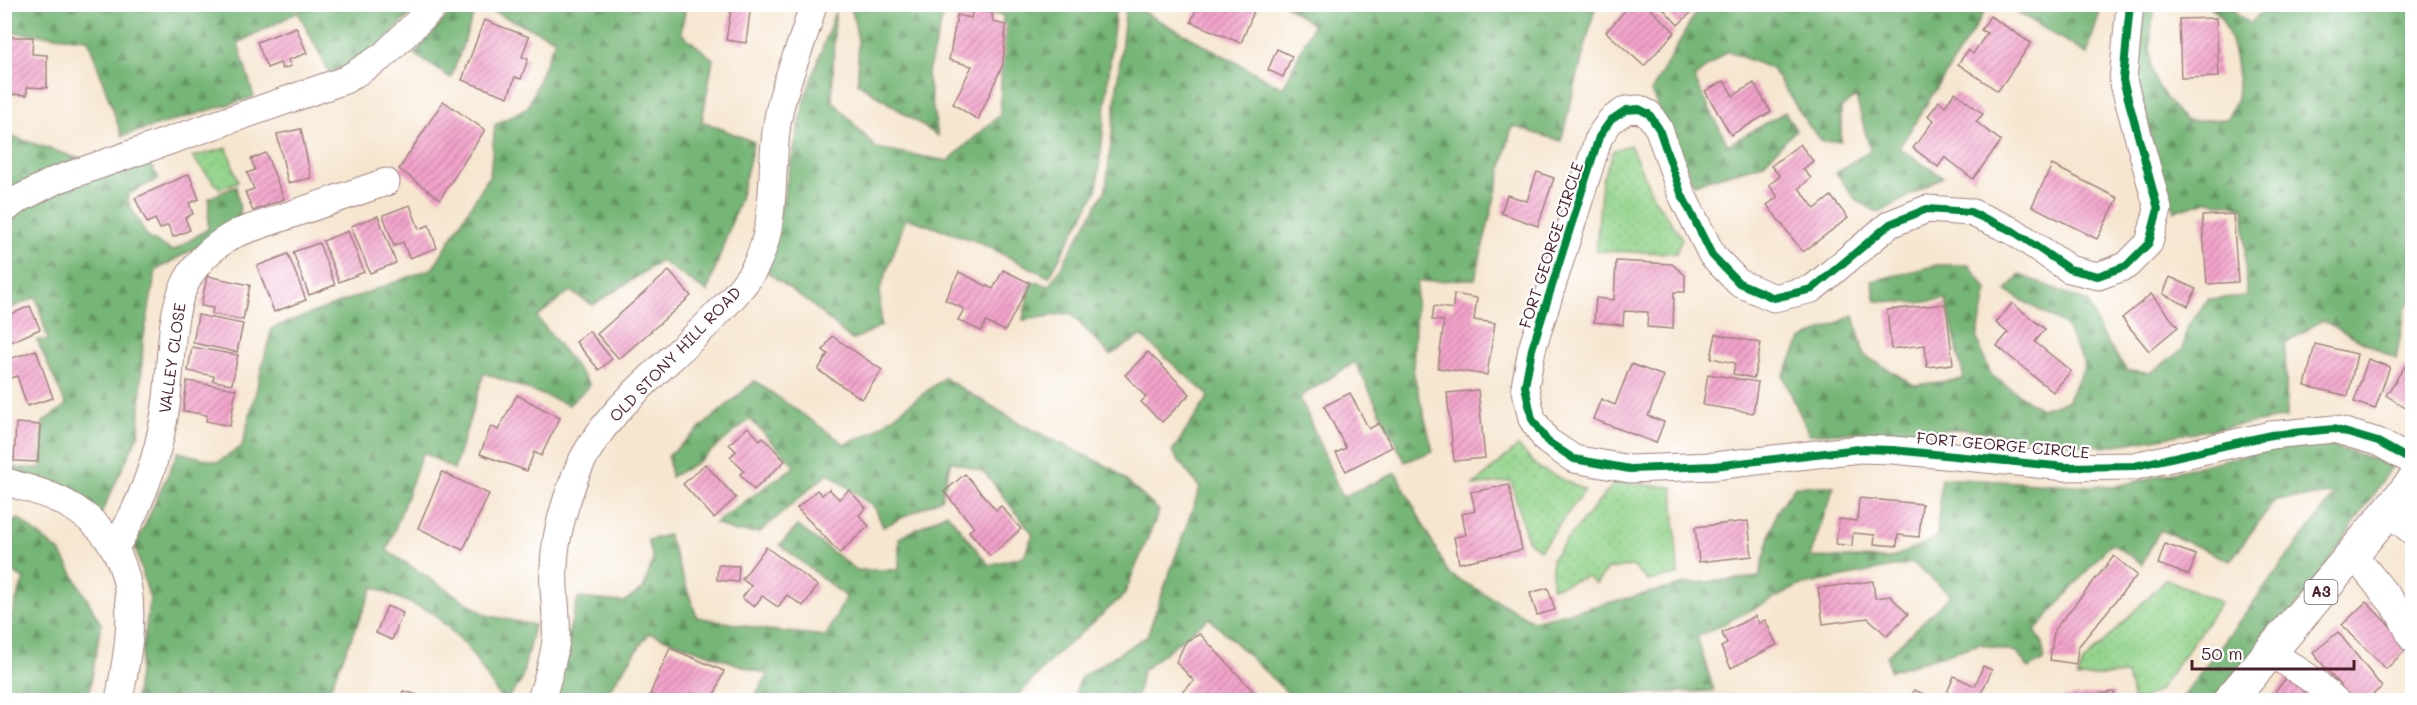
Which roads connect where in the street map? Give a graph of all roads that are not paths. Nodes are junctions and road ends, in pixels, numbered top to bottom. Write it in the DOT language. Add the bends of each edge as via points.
graph roads {
  1 [pos="436,4"];
  2 [pos="813,4"];
  3 [pos="2130,4"];
  4 [pos="386,182"];
  5 [pos="4,210"];
  6 [pos="2412,462"];
  7 [pos="4,481"];
  8 [pos="2412,483"];
  9 [pos="2400,522"];
  10 [pos="116,546"];
  11 [pos="2353,554"];
  12 [pos="2412,638"];
  13 [pos="2271,652"];
  14 [pos="119,700"];
  15 [pos="541,700"];
  16 [pos="2230,700"];
  17 [pos="2335,700"];
  1 -- 5 [label="street" via="383,56 345,80 56,180"];
  2 -- 15 [label="street, OLD STONY HILL ROAD" via="784,87 773,146 766,232 754,270 707,325 632,396 588,450 577,472 556,547 556,637"];
  3 -- 6 [label="street, FORT GEORGE CIRCLE" via="2123,80 2158,209 2149,243 2127,266 2098,276 2069,269 2013,231 1970,212 1927,209 1890,224 1812,289 1774,298 1739,283 1712,255 1681,193 1659,129 1649,114 1640,109 1626,110 1611,120 1599,137 1532,350 1525,386 1532,419 1547,441 1574,459 1630,469 1714,466 1859,449 2066,467 2135,466 2271,435 2334,429 2378,442"];
  4 -- 10 [label="street, VALLEY CLOSE" via="237,233 201,258 186,279 177,303 168,391 153,465 135,513"];
  7 -- 10 [label="street" via="65,502 93,521"];
  8 -- 9 [label="main road, A3"];
  9 -- 11 [label="main road, A3"];
  10 -- 14 [label="street" via="130,600 129,640"];
  11 -- 12 [label="street" via="2398,610"];
  11 -- 13 [label="main road, A3"];
  13 -- 16 [label="main road, A3"];
  13 -- 17 [label="street"];
}
